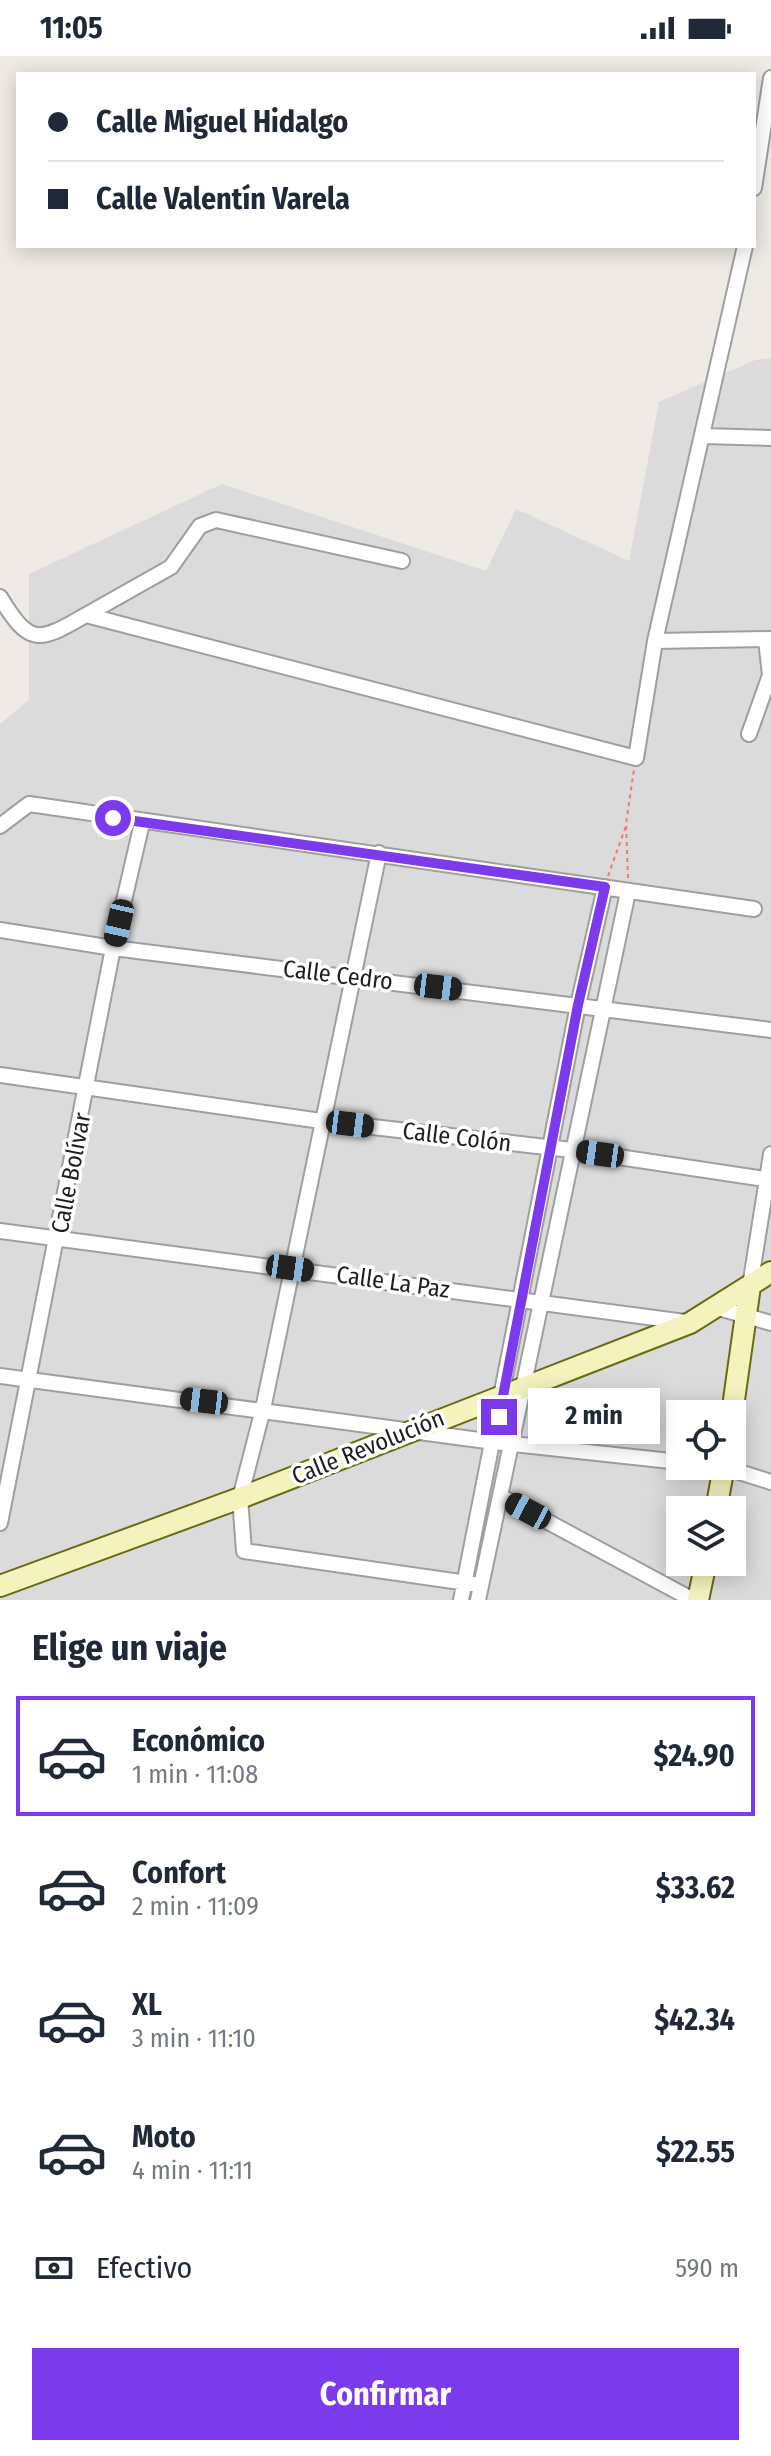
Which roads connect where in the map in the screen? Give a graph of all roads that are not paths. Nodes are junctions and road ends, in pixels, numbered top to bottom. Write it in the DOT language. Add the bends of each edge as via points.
graph roads {
  1 [pos="771,78"];
  2 [pos="756,175"];
  3 [pos="745,248"];
  4 [pos="704,436"];
  5 [pos="771,438"];
  6 [pos="402,561"];
  7 [pos="0,597"];
  8 [pos="86,615"];
  9 [pos="768,640"];
  10 [pos="655,641"];
  11 [pos="749,734"];
  12 [pos="142,823"];
  13 [pos="0,826"];
  14 [pos="379,853"];
  15 [pos="605,887"];
  16 [pos="628,892"];
  17 [pos="754,909"];
  18 [pos="0,930"];
  19 [pos="113,948"];
  20 [pos="353,977"];
  21 [pos="578,1005"];
  22 [pos="601,1007"];
  23 [pos="771,1030"];
  24 [pos="0,1075"];
  25 [pos="87,1090"];
  26 [pos="321,1121"];
  27 [pos="552,1148"];
  28 [pos="572,1150"];
  29 [pos="771,1154"];
  30 [pos="769,1180"];
  31 [pos="0,1231"];
  32 [pos="58,1236"];
  33 [pos="290,1268"];
  34 [pos="771,1272"];
  35 [pos="750,1286"];
  36 [pos="522,1299"];
  37 [pos="540,1302"];
  38 [pos="715,1307"];
  39 [pos="746,1314"];
  40 [pos="690,1323"];
  41 [pos="771,1323"];
  42 [pos="0,1376"];
  43 [pos="30,1379"];
  44 [pos="514,1389"];
  45 [pos="734,1400"];
  46 [pos="263,1409"];
  47 [pos="415,1429"];
  48 [pos="494,1442"];
  49 [pos="512,1444"];
  50 [pos="666,1460"];
  51 [pos="746,1474"];
  52 [pos="771,1482"];
  53 [pos="500,1496"];
  54 [pos="240,1498"];
  55 [pos="0,1523"];
  56 [pos="702,1576"];
  57 [pos="0,1586"];
  58 [pos="479,1594"];
  59 [pos="460,1595"];
  60 [pos="696,1600"];
  1 -- 2 [label="street"];
  3 -- 4 [label="street"];
  4 -- 5 [label="street"];
  4 -- 10 [label="street"];
  6 -- 8 [label="street" via="216,520 200,526 171,567"];
  7 -- 8 [label="street" via="19,628 34,636 47,637"];
  8 -- 10 [label="street" via="636,758"];
  9 -- 10 [label="street"];
  9 -- 11 [label="street" via="770,675"];
  12 -- 13 [label="street" via="29,804"];
  12 -- 14 [label="street"];
  12 -- 19 [label="street, Calle Bolívar"];
  14 -- 15 [label="street"];
  14 -- 20 [label="street"];
  15 -- 16 [label="street"];
  15 -- 21 [label="street"];
  16 -- 17 [label="street"];
  16 -- 22 [label="street"];
  18 -- 19 [label="street, Calle Cedro"];
  19 -- 20 [label="street, Calle Cedro"];
  19 -- 25 [label="street, Calle Bolívar"];
  20 -- 21 [label="street, Calle Cedro"];
  20 -- 26 [label="street"];
  21 -- 22 [label="street, Calle Cedro"];
  21 -- 27 [label="street"];
  22 -- 23 [label="street, Calle Cedro"];
  22 -- 28 [label="street"];
  24 -- 25 [label="street, Calle Colón"];
  25 -- 26 [label="street, Calle Colón"];
  25 -- 32 [label="street, Calle Bolívar"];
  26 -- 27 [label="street, Calle Colón"];
  26 -- 33 [label="street"];
  27 -- 28 [label="street, Calle Colón"];
  27 -- 36 [label="street"];
  28 -- 30 [label="street, Calle Colón"];
  28 -- 37 [label="street"];
  29 -- 30 [label="street"];
  30 -- 35 [label="street"];
  31 -- 32 [label="street, Calle La Paz"];
  32 -- 33 [label="street, Calle La Paz"];
  32 -- 43 [label="street, Calle Bolívar"];
  33 -- 36 [label="street, Calle La Paz"];
  33 -- 46 [label="street"];
  34 -- 35 [label="street, Calle Revolución"];
  35 -- 38 [label="street, Calle Revolución"];
  35 -- 39 [label="street"];
  36 -- 37 [label="street, Calle La Paz"];
  36 -- 44 [label="street"];
  37 -- 40 [label="street, Calle La Paz"];
  37 -- 44 [label="street"];
  38 -- 39 [label="street"];
  38 -- 40 [label="street, Calle Revolución"];
  39 -- 41 [label="street"];
  39 -- 45 [label="street"];
  40 -- 44 [label="street, Calle Revolución"];
  42 -- 43 [label="street"];
  43 -- 46 [label="street"];
  43 -- 55 [label="street, Calle Bolívar"];
  44 -- 47 [label="street, Calle Revolución"];
  44 -- 48 [label="street"];
  44 -- 49 [label="street"];
  46 -- 47 [label="street"];
  46 -- 54 [label="street"];
  47 -- 48 [label="street"];
  47 -- 54 [label="street, Calle Revolución"];
  48 -- 49 [label="street"];
  48 -- 59 [label="street"];
  49 -- 50 [label="street"];
  49 -- 53 [label="street"];
  51 -- 52 [label="street"];
  53 -- 58 [label="street"];
  53 -- 60 [label="street"];
  54 -- 57 [label="street, Calle Revolución"];
  54 -- 59 [label="street" via="244,1551"];
  56 -- 60 [label="street"];
  58 -- 59 [label="street"];
}
